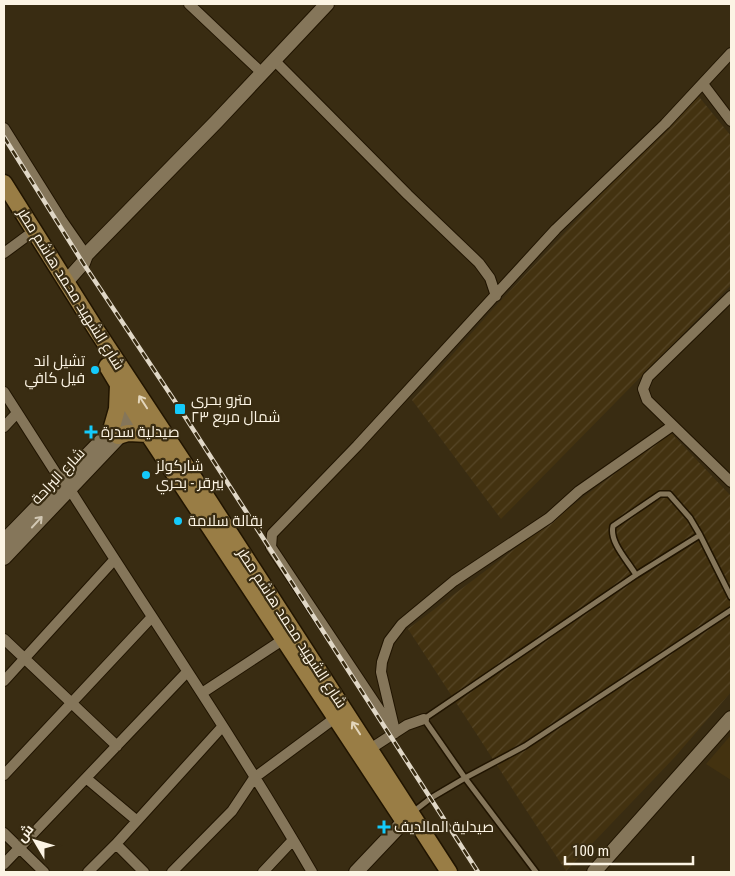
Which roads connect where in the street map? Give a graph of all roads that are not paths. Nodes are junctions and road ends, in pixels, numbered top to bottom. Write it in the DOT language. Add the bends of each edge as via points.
graph roads {
  1 [pos="189,4"];
  2 [pos="327,4"];
  3 [pos="731,53"];
  4 [pos="274,60"];
  5 [pos="262,73"];
  6 [pos="703,84"];
  7 [pos="731,121"];
  8 [pos="4,128"];
  9 [pos="4,183"];
  10 [pos="4,201"];
  11 [pos="27,236"];
  12 [pos="4,253"];
  13 [pos="86,256"];
  14 [pos="66,282"];
  15 [pos="496,296"];
  16 [pos="731,296"];
  17 [pos="118,385"];
  18 [pos="4,392"];
  19 [pos="17,413"];
  20 [pos="134,413"];
  21 [pos="672,426"];
  22 [pos="4,427"];
  23 [pos="115,433"];
  24 [pos="148,434"];
  25 [pos="731,482"];
  26 [pos="65,485"];
  27 [pos="700,535"];
  28 [pos="4,541"];
  29 [pos="4,558"];
  30 [pos="114,560"];
  31 [pos="636,574"];
  32 [pos="731,597"];
  33 [pos="731,610"];
  34 [pos="151,618"];
  35 [pos="4,639"];
  36 [pos="284,639"];
  37 [pos="25,658"];
  38 [pos="188,672"];
  39 [pos="4,680"];
  40 [pos="202,694"];
  41 [pos="72,704"];
  42 [pos="335,718"];
  43 [pos="731,718"];
  44 [pos="424,719"];
  45 [pos="222,727"];
  46 [pos="395,733"];
  47 [pos="117,746"];
  48 [pos="365,752"];
  49 [pos="4,776"];
  50 [pos="86,778"];
  51 [pos="254,778"];
  52 [pos="465,778"];
  53 [pos="408,818"];
  54 [pos="136,820"];
  55 [pos="4,833"];
  56 [pos="293,840"];
  57 [pos="116,844"];
  58 [pos="19,848"];
  59 [pos="4,864"];
  60 [pos="44,872"];
  61 [pos="88,872"];
  62 [pos="144,872"];
  63 [pos="172,872"];
  64 [pos="263,872"];
  65 [pos="312,872"];
  66 [pos="356,872"];
  67 [pos="436,872"];
  68 [pos="449,872"];
  69 [pos="536,872"];
  70 [pos="594,872"];
  1 -- 5 [label="street"];
  2 -- 4 [label="street"];
  3 -- 6 [label="street"];
  4 -- 5 [label="street"];
  4 -- 15 [label="street" via="479,263 490,278"];
  5 -- 13 [label="street"];
  6 -- 7 [label="street"];
  6 -- 15 [label="street" via="666,124 562,223"];
  8 -- 13 [label="street"];
  9 -- 14 [label="main road, شارع الشهيد محمد هاشم مطر"];
  10 -- 11 [label="main road, شارع الشهيد محمد هاشم مطر"];
  11 -- 12 [label="street"];
  11 -- 17 [label="main road, شارع الشهيد محمد هاشم مطر"];
  13 -- 14 [label="street"];
  48 -- 14 [label="main road, شارع الشهيد محمد هاشم مطر, one-way"];
  15 -- 46 [label="street" via="274,530 270,538 271,548"];
  16 -- 21 [label="street" via="646,380 645,397"];
  17 -- 20 [label="main road, شارع الشهيد محمد هاشم مطر"];
  17 -- 23 [label="main road"];
  18 -- 19 [label="street"];
  19 -- 22 [label="street"];
  19 -- 26 [label="street"];
  20 -- 23 [label="street, شارع البراحة"];
  20 -- 24 [label="main road, شارع الشهيد محمد هاشم مطر"];
  21 -- 25 [label="street"];
  21 -- 46 [label="street" via="579,491 557,512 454,581 395,632 385,651 381,672"];
  23 -- 24 [label="main road"];
  23 -- 26 [label="street, شارع البراحة"];
  24 -- 36 [label="main road, شارع الشهيد محمد هاشم مطر"];
  26 -- 28 [label="street, شارع البراحة"];
  29 -- 26 [label="street, شارع البراحة, one-way"];
  26 -- 30 [label="street"];
  27 -- 31 [label="lane"];
  27 -- 31 [label="lane" via="669,494 660,494 613,526 614,540"];
  27 -- 32 [label="lane"];
  30 -- 34 [label="street"];
  30 -- 37 [label="street"];
  31 -- 44 [label="lane"];
  33 -- 52 [label="lane" via="525,746"];
  34 -- 38 [label="street"];
  34 -- 41 [label="street"];
  35 -- 37 [label="street"];
  36 -- 40 [label="street"];
  36 -- 42 [label="main road, شارع الشهيد محمد هاشم مطر"];
  37 -- 39 [label="street"];
  37 -- 41 [label="street"];
  38 -- 40 [label="street"];
  38 -- 47 [label="street"];
  40 -- 45 [label="street"];
  41 -- 47 [label="street"];
  41 -- 49 [label="street"];
  42 -- 48 [label="main road, شارع الشهيد محمد هاشم مطر"];
  42 -- 51 [label="street"];
  43 -- 70 [label="street"];
  44 -- 46 [label="street"];
  44 -- 52 [label="lane"];
  45 -- 51 [label="street"];
  45 -- 54 [label="street"];
  46 -- 48 [label="street"];
  47 -- 50 [label="street"];
  48 -- 53 [label="main road, شارع الشهيد محمد هاشم مطر"];
  50 -- 54 [label="street"];
  50 -- 58 [label="street"];
  51 -- 56 [label="street"];
  51 -- 63 [label="street" via="232,810"];
  52 -- 53 [label="lane" via="431,798"];
  52 -- 69 [label="lane"];
  53 -- 66 [label="street"];
  53 -- 67 [label="main road, شارع الشهيد محمد هاشم مطر"];
  53 -- 68 [label="main road, شارع الشهيد محمد هاشم مطر"];
  54 -- 57 [label="street"];
  55 -- 58 [label="street"];
  56 -- 64 [label="street"];
  56 -- 65 [label="street"];
  57 -- 61 [label="street"];
  57 -- 62 [label="street"];
  58 -- 59 [label="street"];
  58 -- 60 [label="street"];
}
